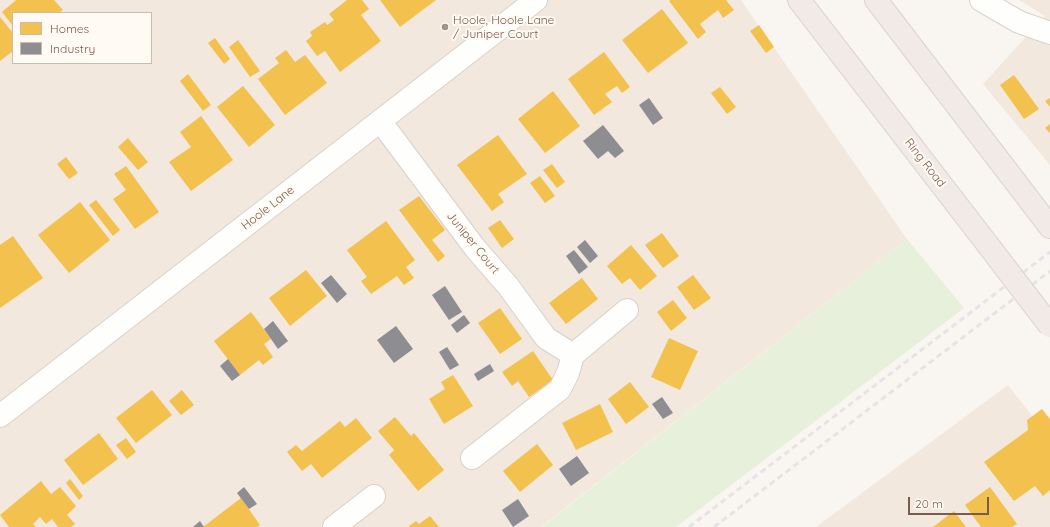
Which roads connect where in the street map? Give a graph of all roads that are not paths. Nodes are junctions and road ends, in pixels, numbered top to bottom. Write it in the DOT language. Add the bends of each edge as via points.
graph roads {
  1 [pos="536,0"];
  2 [pos="799,0"];
  3 [pos="876,0"];
  4 [pos="981,0"];
  5 [pos="1050,33"];
  6 [pos="381,122"];
  7 [pos="1050,227"];
  8 [pos="627,310"];
  9 [pos="1050,326"];
  10 [pos="573,355"];
  11 [pos="0,416"];
  12 [pos="472,458"];
  13 [pos="374,496"];
  14 [pos="334,527"];
  1 -- 6 [label="street, Hoole Lane"];
  2 -- 9 [label="highway, Ring Road, bridge"];
  3 -- 7 [label="highway"];
  4 -- 5 [label="street" via="1019,22"];
  6 -- 10 [label="street, Juniper Court" via="546,338"];
  6 -- 11 [label="street, Hoole Lane"];
  8 -- 10 [label="street"];
  10 -- 12 [label="street" via="560,389"];
  13 -- 14 [label="street"];
}
